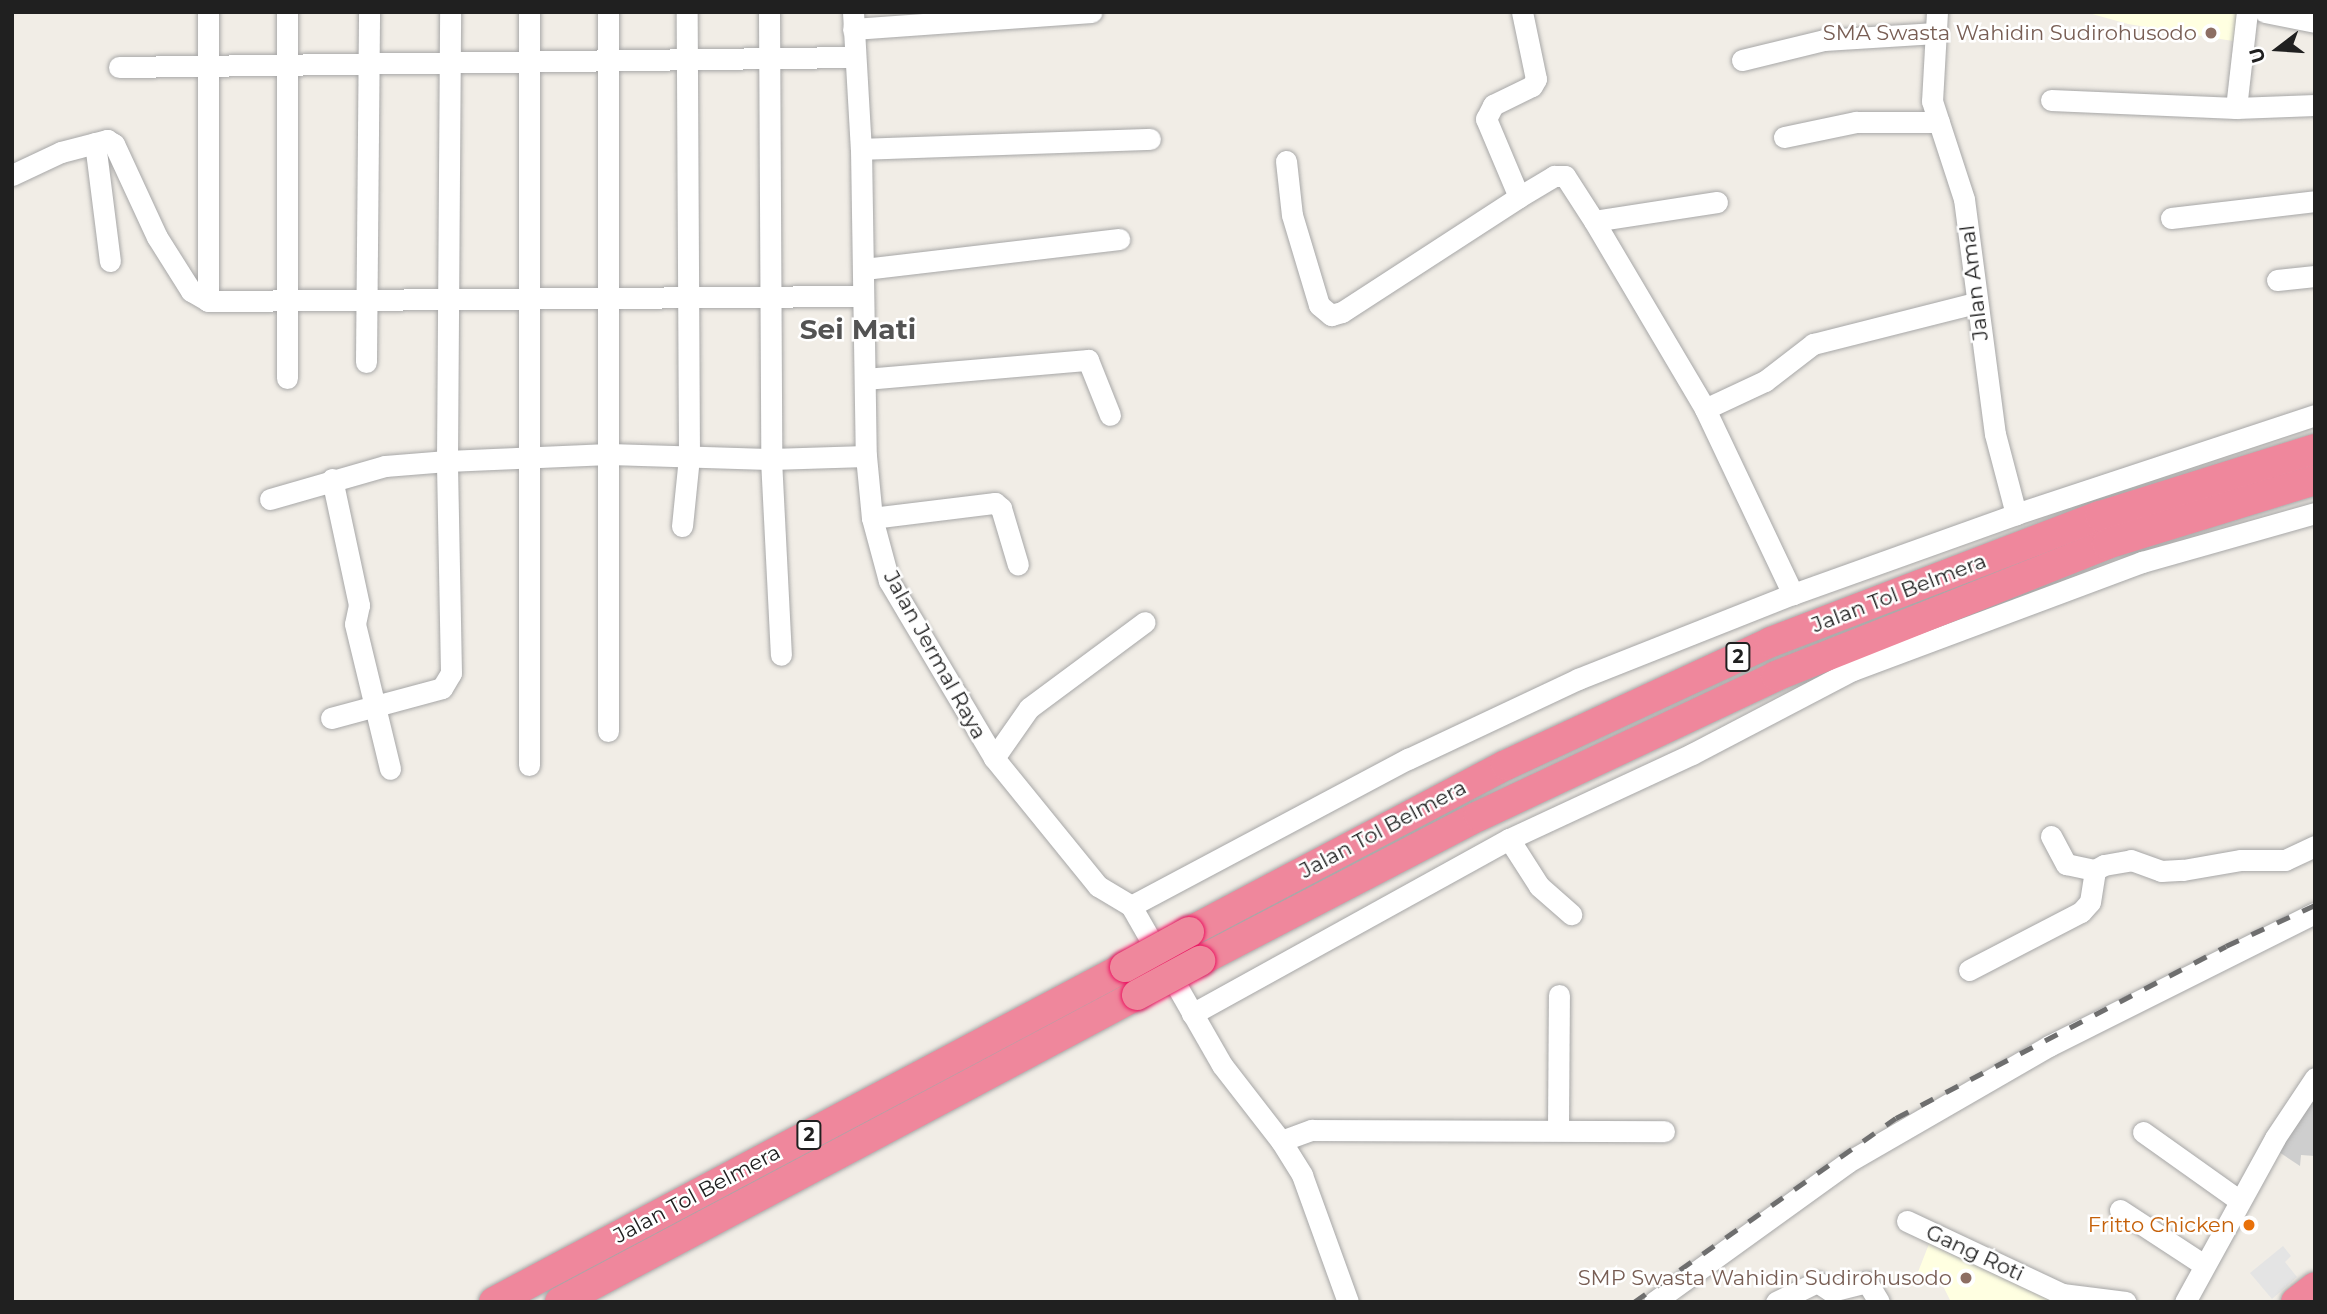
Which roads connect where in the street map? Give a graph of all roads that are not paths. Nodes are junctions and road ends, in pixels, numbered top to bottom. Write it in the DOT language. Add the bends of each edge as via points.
graph roads {
  1 [pos="208,12"];
  2 [pos="287,12"];
  3 [pos="369,12"];
  4 [pos="450,12"];
  5 [pos="529,12"];
  6 [pos="608,12"];
  7 [pos="687,12"];
  8 [pos="769,12"];
  9 [pos="1091,12"];
  10 [pos="1522,12"];
  11 [pos="2247,12"];
  12 [pos="2265,12"];
  13 [pos="853,20"];
  14 [pos="2315,22"];
  15 [pos="1936,23"];
  16 [pos="852,57"];
  17 [pos="769,58"];
  18 [pos="688,59"];
  19 [pos="608,60"];
  20 [pos="1742,60"];
  21 [pos="528,61"];
  22 [pos="450,62"];
  23 [pos="369,64"];
  24 [pos="287,65"];
  25 [pos="208,66"];
  26 [pos="119,67"];
  27 [pos="2051,100"];
  28 [pos="2315,105"];
  29 [pos="2236,108"];
  30 [pos="1939,122"];
  31 [pos="1784,137"];
  32 [pos="1150,139"];
  33 [pos="95,143"];
  34 [pos="861,149"];
  35 [pos="1286,161"];
  36 [pos="12,175"];
  37 [pos="1519,197"];
  38 [pos="2315,201"];
  39 [pos="1717,202"];
  40 [pos="2171,218"];
  41 [pos="1594,221"];
  42 [pos="1119,239"];
  43 [pos="110,261"];
  44 [pos="864,268"];
  45 [pos="2315,276"];
  46 [pos="2277,280"];
  47 [pos="863,296"];
  48 [pos="688,297"];
  49 [pos="771,297"];
  50 [pos="609,298"];
  51 [pos="448,299"];
  52 [pos="528,299"];
  53 [pos="287,300"];
  54 [pos="367,300"];
  55 [pos="208,301"];
  56 [pos="1975,303"];
  57 [pos="366,362"];
  58 [pos="287,378"];
  59 [pos="865,379"];
  60 [pos="1705,409"];
  61 [pos="1110,415"];
  62 [pos="2315,415"];
  63 [pos="2315,449"];
  64 [pos="608,454"];
  65 [pos="866,456"];
  66 [pos="528,457"];
  67 [pos="689,457"];
  68 [pos="771,459"];
  69 [pos="447,461"];
  70 [pos="332,479"];
  71 [pos="2315,480"];
  72 [pos="270,499"];
  73 [pos="2315,513"];
  74 [pos="2016,514"];
  75 [pos="872,518"];
  76 [pos="682,526"];
  77 [pos="1018,565"];
  78 [pos="1793,594"];
  79 [pos="1144,621"];
  80 [pos="781,656"];
  81 [pos="374,706"];
  82 [pos="331,718"];
  83 [pos="608,731"];
  84 [pos="994,758"];
  85 [pos="529,765"];
  86 [pos="390,769"];
  87 [pos="2051,836"];
  88 [pos="1509,839"];
  89 [pos="2315,846"];
  90 [pos="2095,870"];
  91 [pos="1130,906"];
  92 [pos="2315,913"];
  93 [pos="1571,914"];
  94 [pos="1969,970"];
  95 [pos="1559,995"];
  96 [pos="1189,1010"];
  97 [pos="2315,1079"];
  98 [pos="1558,1129"];
  99 [pos="1664,1131"];
  100 [pos="2143,1132"];
  101 [pos="1280,1141"];
  102 [pos="2240,1201"];
  103 [pos="2120,1210"];
  104 [pos="1907,1221"];
  105 [pos="2204,1265"];
  106 [pos="2315,1287"];
  107 [pos="494,1302"];
  108 [pos="560,1302"];
  109 [pos="1348,1302"];
  110 [pos="1654,1302"];
  111 [pos="1776,1302"];
  112 [pos="1878,1302"];
  113 [pos="2124,1302"];
  114 [pos="2185,1302"];
  115 [pos="2296,1302"];
  1 -- 25 [label="street"];
  2 -- 24 [label="street"];
  3 -- 23 [label="street"];
  4 -- 22 [label="street"];
  5 -- 21 [label="street"];
  6 -- 19 [label="street"];
  7 -- 18 [label="street"];
  8 -- 17 [label="street"];
  9 -- 13 [label="street"];
  10 -- 37 [label="street" via="1536,79 1532,86 1493,106 1486,119"];
  11 -- 29 [label="street"];
  12 -- 14 [label="street"];
  13 -- 16 [label="street, Jalan Jermal Raya"];
  15 -- 20 [label="street" via="1824,40"];
  15 -- 30 [label="street, Jalan Amal" via="1930,82"];
  16 -- 17 [label="street"];
  16 -- 34 [label="street, Jalan Jermal Raya"];
  17 -- 18 [label="street"];
  17 -- 49 [label="street"];
  18 -- 19 [label="street"];
  18 -- 48 [label="street"];
  19 -- 21 [label="street"];
  19 -- 50 [label="street"];
  21 -- 22 [label="street"];
  21 -- 52 [label="street"];
  22 -- 23 [label="street"];
  22 -- 51 [label="street"];
  23 -- 24 [label="street"];
  23 -- 54 [label="street"];
  24 -- 25 [label="street"];
  24 -- 53 [label="street"];
  25 -- 26 [label="street"];
  25 -- 55 [label="street"];
  27 -- 29 [label="street"];
  28 -- 29 [label="street"];
  30 -- 31 [label="street" via="1856,122"];
  30 -- 56 [label="street, Jalan Amal" via="1964,199 1977,271"];
  32 -- 34 [label="street"];
  33 -- 36 [label="street" via="61,152"];
  33 -- 43 [label="street"];
  33 -- 55 [label="street" via="107,141 120,150 157,237 191,291"];
  34 -- 44 [label="street, Jalan Jermal Raya"];
  35 -- 37 [label="street" via="1292,215 1310,278 1319,305 1331,315"];
  37 -- 41 [label="street" via="1554,176 1565,176"];
  38 -- 40 [label="street"];
  39 -- 41 [label="street"];
  41 -- 60 [label="street"];
  42 -- 44 [label="street"];
  44 -- 47 [label="street, Jalan Jermal Raya"];
  45 -- 46 [label="street"];
  47 -- 49 [label="street"];
  47 -- 59 [label="street, Jalan Jermal Raya"];
  48 -- 49 [label="street"];
  48 -- 50 [label="street"];
  48 -- 67 [label="street"];
  49 -- 68 [label="street"];
  50 -- 52 [label="street"];
  50 -- 64 [label="street"];
  51 -- 52 [label="street"];
  51 -- 54 [label="street"];
  51 -- 69 [label="street"];
  52 -- 66 [label="street"];
  53 -- 54 [label="street"];
  53 -- 55 [label="street"];
  53 -- 58 [label="street"];
  54 -- 57 [label="street"];
  56 -- 60 [label="street" via="1813,344 1765,381"];
  56 -- 74 [label="street, Jalan Amal" via="1995,434"];
  59 -- 61 [label="street" via="1088,360"];
  59 -- 65 [label="street, Jalan Jermal Raya"];
  60 -- 78 [label="street"];
  62 -- 74 [label="street"];
  63 -- 107 [label="highway, Jalan Tol Belmera / 2, bridge" via="2100,516 1771,642 1506,765"];
  64 -- 66 [label="street"];
  64 -- 67 [label="street"];
  64 -- 83 [label="street"];
  65 -- 68 [label="street"];
  65 -- 75 [label="street, Jalan Jermal Raya"];
  66 -- 69 [label="street"];
  66 -- 85 [label="street"];
  67 -- 68 [label="street"];
  67 -- 76 [label="street"];
  68 -- 80 [label="street"];
  69 -- 70 [label="street" via="385,466"];
  69 -- 81 [label="street" via="448,682"];
  70 -- 72 [label="street"];
  70 -- 81 [label="street" via="359,605 355,624"];
  71 -- 108 [label="highway, Jalan Tol Belmera / 2, bridge" via="2108,544 1776,676 1479,816"];
  73 -- 88 [label="street" via="2142,562 1853,670 1692,754"];
  74 -- 78 [label="street"];
  75 -- 77 [label="street" via="995,503 1001,508"];
  75 -- 84 [label="street, Jalan Jermal Raya" via="889,581"];
  78 -- 91 [label="street" via="1578,679 1420,754"];
  79 -- 84 [label="street" via="1029,708"];
  81 -- 82 [label="street"];
  81 -- 86 [label="street"];
  84 -- 91 [label="street, Jalan Jermal Raya" via="1098,886"];
  87 -- 90 [label="street" via="2066,864"];
  88 -- 93 [label="street" via="1539,886"];
  88 -- 96 [label="street"];
  89 -- 90 [label="street" via="2285,860 2241,860 2161,871 2130,860"];
  90 -- 94 [label="street" via="2090,901 2081,912"];
  91 -- 96 [label="street"];
  92 -- 110 [label="street" via="2061,1040 1847,1162"];
  95 -- 98 [label="street"];
  96 -- 101 [label="street" via="1222,1065"];
  97 -- 102 [label="street"];
  98 -- 99 [label="street"];
  98 -- 101 [label="street" via="1312,1130"];
  100 -- 102 [label="street"];
  101 -- 109 [label="street" via="1302,1175"];
  102 -- 105 [label="street"];
  103 -- 105 [label="street"];
  104 -- 113 [label="street, Gang Roti" via="2062,1294"];
  105 -- 114 [label="street"];
  106 -- 115 [label="highway"];
  111 -- 112 [label="street" via="1817,1282 1831,1291 1867,1282"];
}
